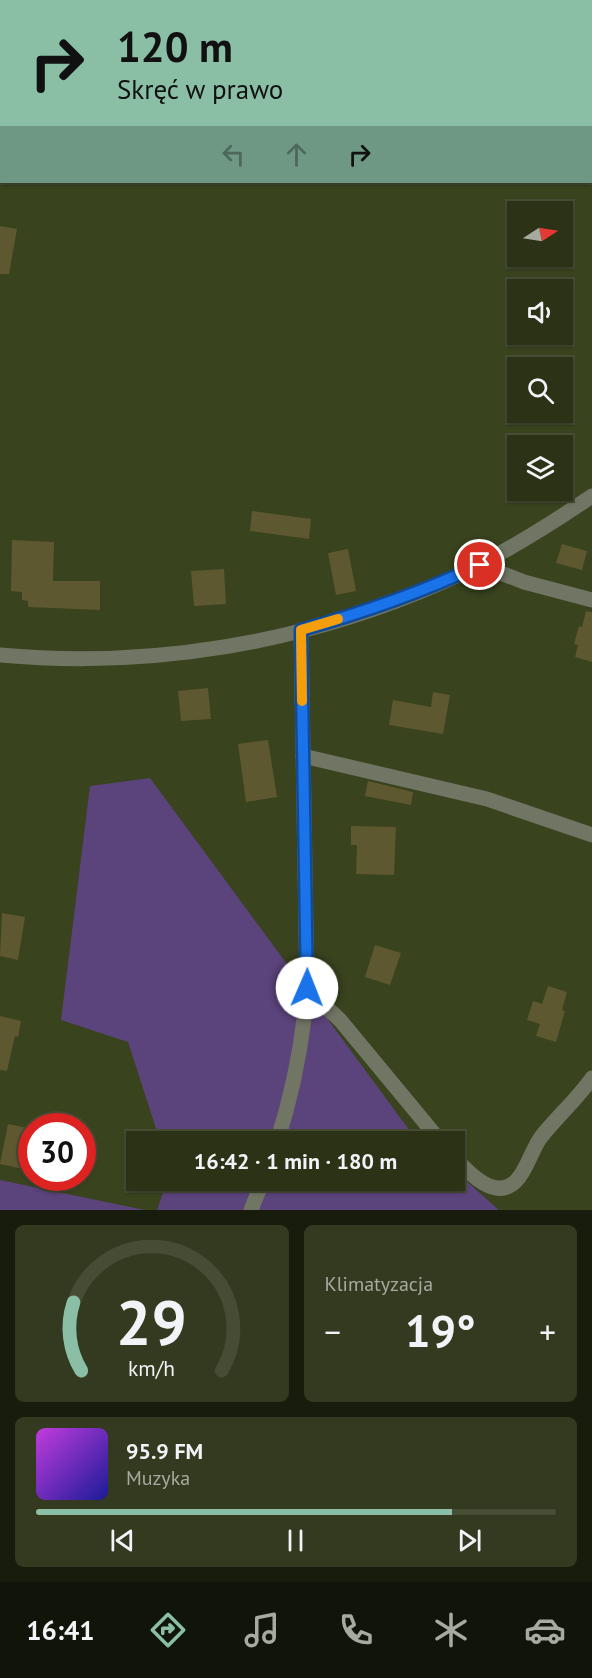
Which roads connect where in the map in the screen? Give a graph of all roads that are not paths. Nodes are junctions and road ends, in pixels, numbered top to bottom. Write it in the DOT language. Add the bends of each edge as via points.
graph roads {
  1 [pos="592,496"];
  2 [pos="480,565"];
  3 [pos="592,600"];
  4 [pos="301,630"];
  5 [pos="0,655"];
  6 [pos="303,756"];
  7 [pos="592,835"];
  8 [pos="307,988"];
  9 [pos="592,1077"];
  10 [pos="280,1131"];
  11 [pos="432,1131"];
  12 [pos="465,1167"];
  13 [pos="258,1191"];
  14 [pos="250,1210"];
  1 -- 2 [label="street"];
  2 -- 3 [label="street" via="524,582"];
  2 -- 4 [label="street" via="393,601"];
  4 -- 5 [label="street" via="244,643 137,657 68,659"];
  4 -- 6 [label="street"];
  6 -- 7 [label="street" via="487,799"];
  6 -- 8 [label="street"];
  8 -- 10 [label="street" via="298,1058"];
  8 -- 11 [label="street" via="340,1020"];
  9 -- 12 [label="street" via="539,1140 515,1182 508,1187 500,1189 483,1183"];
  13 -- 14 [label="street"];
}
